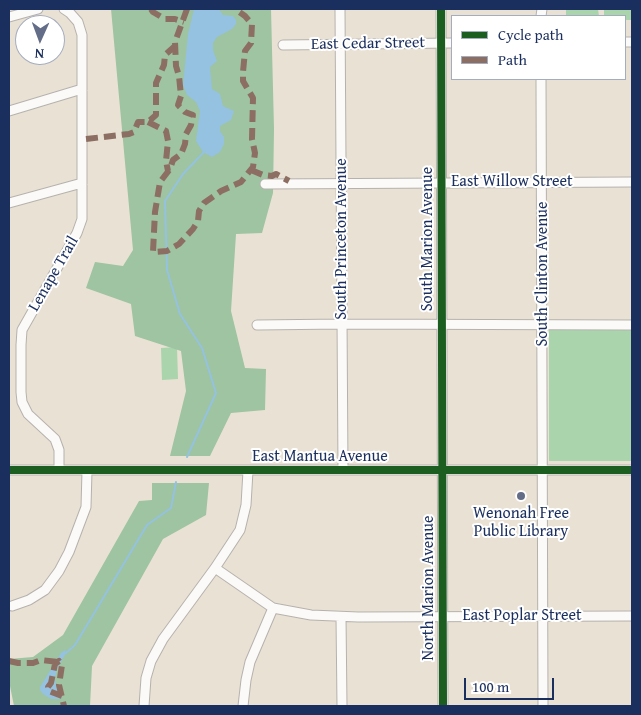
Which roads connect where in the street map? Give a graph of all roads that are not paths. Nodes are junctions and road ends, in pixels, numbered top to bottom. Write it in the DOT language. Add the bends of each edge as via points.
graph roads {
  1 [pos="38,9"];
  2 [pos="64,9"];
  3 [pos="340,9"];
  4 [pos="441,9"];
  5 [pos="9,17"];
  6 [pos="451,43"];
  7 [pos="441,44"];
  8 [pos="283,45"];
  9 [pos="340,45"];
  10 [pos="542,80"];
  11 [pos="82,90"];
  12 [pos="9,111"];
  13 [pos="442,182"];
  14 [pos="542,182"];
  15 [pos="632,182"];
  16 [pos="82,183"];
  17 [pos="342,183"];
  18 [pos="265,184"];
  19 [pos="9,203"];
  20 [pos="342,324"];
  21 [pos="443,324"];
  22 [pos="543,324"];
  23 [pos="257,325"];
  24 [pos="632,325"];
  25 [pos="9,470"];
  26 [pos="59,470"];
  27 [pos="87,470"];
  28 [pos="343,470"];
  29 [pos="443,470"];
  30 [pos="542,470"];
  31 [pos="632,470"];
  32 [pos="248,471"];
  33 [pos="215,568"];
  34 [pos="12,606"];
  35 [pos="273,608"];
  36 [pos="442,616"];
  37 [pos="543,616"];
  38 [pos="632,616"];
  39 [pos="341,617"];
  40 [pos="144,706"];
  41 [pos="243,706"];
  42 [pos="342,706"];
  43 [pos="443,706"];
  44 [pos="543,706"];
  1 -- 5 [label="street"];
  2 -- 11 [label="street, Lenape Trail" via="78,22 82,35"];
  3 -- 9 [label="street, South Princeton Avenue"];
  4 -- 7 [label="street, South Marion Avenue"];
  6 -- 7 [label="street, East Cedar Street"];
  7 -- 9 [label="street, East Cedar Street"];
  7 -- 13 [label="street, South Marion Avenue"];
  8 -- 9 [label="street, East Cedar Street"];
  9 -- 17 [label="street, South Princeton Avenue"];
  10 -- 14 [label="street, South Clinton Avenue"];
  11 -- 12 [label="street"];
  11 -- 16 [label="street, Lenape Trail"];
  13 -- 14 [label="street, East Willow Street"];
  13 -- 17 [label="street, East Willow Street"];
  13 -- 21 [label="street, South Marion Avenue"];
  14 -- 15 [label="street, East Willow Street"];
  14 -- 22 [label="street, South Clinton Avenue"];
  16 -- 19 [label="street"];
  16 -- 26 [label="street, Lenape Trail" via="81,226 21,336 22,402 28,414 55,439 59,450"];
  17 -- 18 [label="street, East Willow Street"];
  17 -- 20 [label="street, South Princeton Avenue"];
  20 -- 21 [label="street"];
  20 -- 23 [label="street"];
  20 -- 28 [label="street, South Princeton Avenue"];
  21 -- 22 [label="street"];
  21 -- 29 [label="street, South Marion Avenue"];
  22 -- 24 [label="street"];
  22 -- 30 [label="street, South Clinton Avenue"];
  25 -- 26 [label="street, East Mantua Avenue"];
  26 -- 27 [label="street, East Mantua Avenue"];
  27 -- 32 [label="street, East Mantua Avenue"];
  27 -- 34 [label="street" via="86,508 59,571 45,590"];
  28 -- 29 [label="street, East Mantua Avenue"];
  28 -- 32 [label="street, East Mantua Avenue"];
  29 -- 30 [label="street, East Mantua Avenue"];
  29 -- 36 [label="street, North Marion Avenue"];
  30 -- 31 [label="street, East Mantua Avenue"];
  30 -- 37 [label="street, South Clinton Avenue"];
  32 -- 33 [label="street" via="246,505 240,530"];
  33 -- 35 [label="street, East Poplar Street"];
  33 -- 40 [label="street" via="163,639 151,661"];
  35 -- 39 [label="street, East Poplar Street" via="298,614"];
  35 -- 41 [label="street" via="250,662"];
  36 -- 37 [label="street, East Poplar Street"];
  36 -- 39 [label="street, East Poplar Street"];
  36 -- 43 [label="street, North Marion Avenue"];
  37 -- 38 [label="street, East Poplar Street"];
  37 -- 44 [label="street, South Clinton Avenue"];
  39 -- 42 [label="street"];
}
